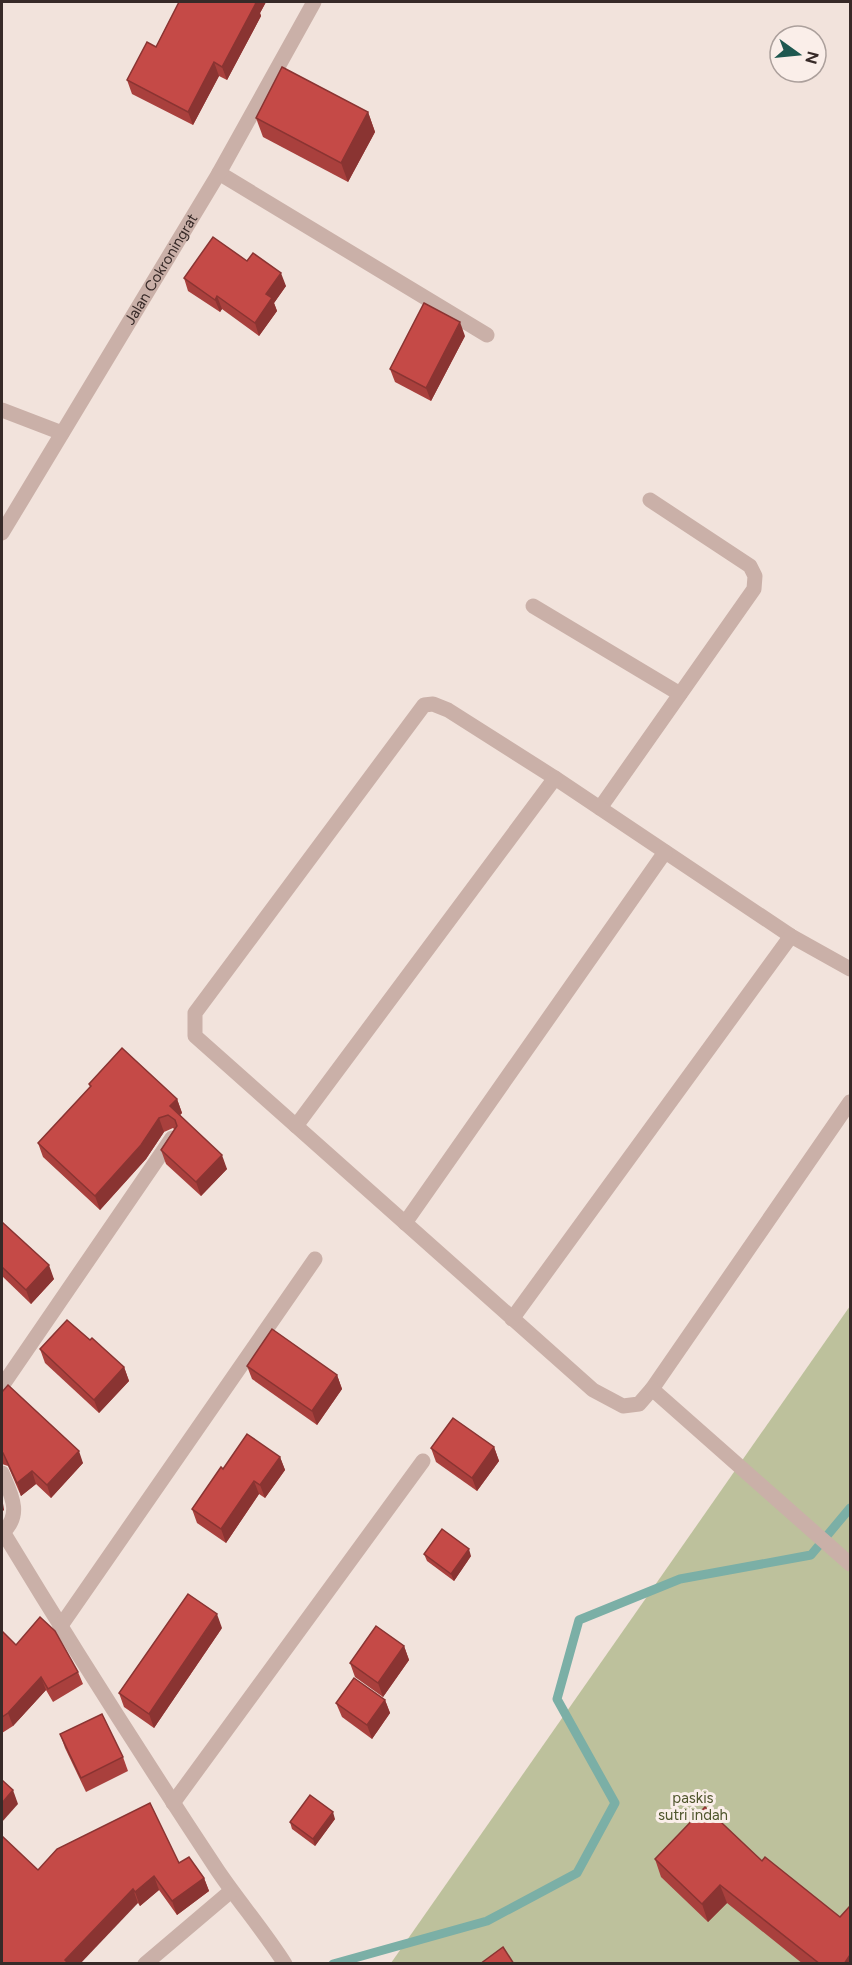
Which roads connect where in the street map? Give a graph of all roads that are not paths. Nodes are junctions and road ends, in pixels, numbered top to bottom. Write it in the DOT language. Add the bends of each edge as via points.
graph roads {
  1 [pos="314,2"];
  2 [pos="219,173"];
  3 [pos="487,335"];
  4 [pos="2,411"];
  5 [pos="62,433"];
  6 [pos="650,500"];
  7 [pos="2,533"];
  8 [pos="533,606"];
  9 [pos="680,694"];
  10 [pos="555,778"];
  11 [pos="600,808"];
  12 [pos="665,852"];
  13 [pos="791,936"];
  14 [pos="850,969"];
  15 [pos="850,1102"];
  16 [pos="296,1126"];
  17 [pos="172,1138"];
  18 [pos="405,1223"];
  19 [pos="315,1259"];
  20 [pos="512,1319"];
  21 [pos="2,1386"];
  22 [pos="652,1389"];
  23 [pos="423,1461"];
  24 [pos="2,1473"];
  25 [pos="2,1532"];
  26 [pos="850,1564"];
  27 [pos="60,1627"];
  28 [pos="173,1803"];
  29 [pos="231,1890"];
  30 [pos="145,1964"];
  31 [pos="285,1964"];
  1 -- 2 [label="street, Jalan Cokroningrat"];
  2 -- 3 [label="street"];
  2 -- 5 [label="street, Jalan Cokroningrat"];
  4 -- 5 [label="street"];
  5 -- 7 [label="street, Jalan Cokroningrat"];
  6 -- 9 [label="street" via="750,566 755,576 754,589"];
  8 -- 9 [label="street"];
  9 -- 11 [label="street"];
  10 -- 11 [label="street"];
  10 -- 16 [label="street"];
  10 -- 16 [label="street" via="448,710 424,705 345,811 195,1013 195,1036"];
  11 -- 12 [label="street"];
  12 -- 13 [label="street"];
  12 -- 18 [label="street"];
  13 -- 14 [label="street"];
  13 -- 20 [label="street"];
  15 -- 22 [label="street"];
  16 -- 18 [label="street"];
  17 -- 21 [label="street"];
  18 -- 20 [label="street"];
  19 -- 27 [label="street"];
  20 -- 22 [label="street" via="593,1390 622,1406 639,1404"];
  22 -- 26 [label="street"];
  23 -- 28 [label="street"];
  24 -- 25 [label="street" via="14,1511 10,1525"];
  25 -- 27 [label="street"];
  27 -- 28 [label="street"];
  28 -- 29 [label="street"];
  29 -- 30 [label="street"];
  29 -- 31 [label="street"];
}
